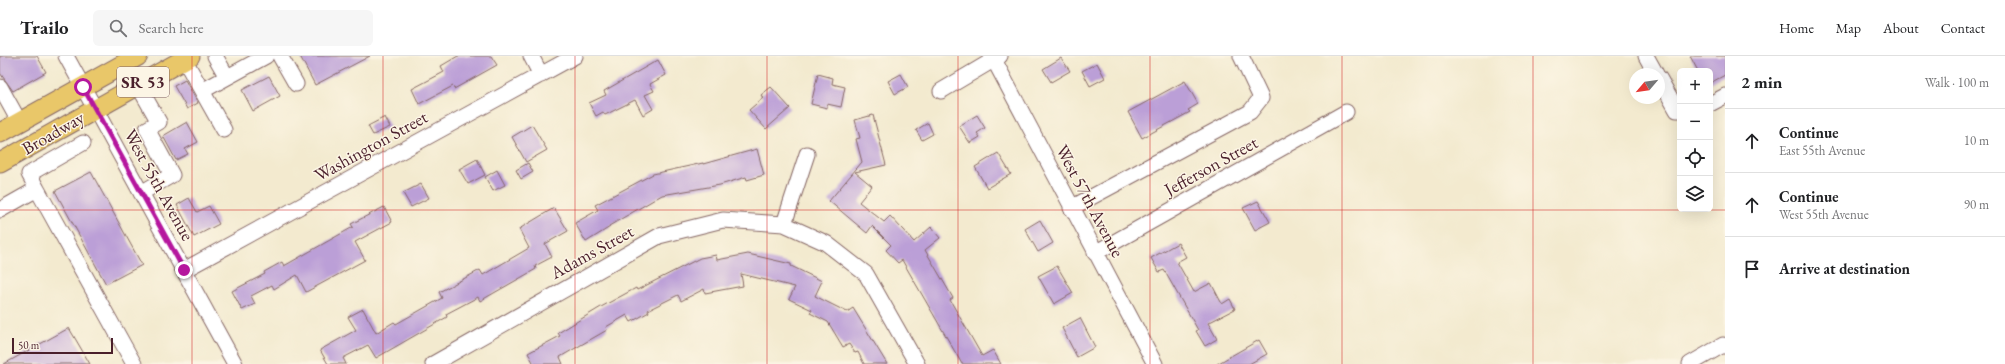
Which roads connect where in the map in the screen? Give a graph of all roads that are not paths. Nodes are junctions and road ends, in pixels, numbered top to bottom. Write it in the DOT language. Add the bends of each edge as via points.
graph roads {
  1 [pos="66,56"];
  2 [pos="138,56"];
  3 [pos="215,56"];
  4 [pos="266,56"];
  5 [pos="280,56"];
  6 [pos="531,56"];
  7 [pos="575,56"];
  8 [pos="1241,56"];
  9 [pos="1646,56"];
  10 [pos="995,57"];
  11 [pos="187,58"];
  12 [pos="1653,68"];
  13 [pos="541,75"];
  14 [pos="227,78"];
  15 [pos="296,84"];
  16 [pos="138,85"];
  17 [pos="0,87"];
  18 [pos="83,87"];
  19 [pos="1665,88"];
  20 [pos="202,91"];
  21 [pos="942,91"];
  22 [pos="1725,96"];
  23 [pos="1713,102"];
  24 [pos="1677,108"];
  25 [pos="95,109"];
  26 [pos="1346,112"];
  27 [pos="20,123"];
  28 [pos="224,130"];
  29 [pos="0,133"];
  30 [pos="83,143"];
  31 [pos="807,154"];
  32 [pos="0,163"];
  33 [pos="36,189"];
  34 [pos="141,193"];
  35 [pos="1072,208"];
  36 [pos="0,210"];
  37 [pos="784,224"];
  38 [pos="1095,253"];
  39 [pos="184,270"];
  40 [pos="1725,346"];
  41 [pos="134,364"];
  42 [pos="235,364"];
  43 [pos="432,364"];
  44 [pos="917,364"];
  45 [pos="1155,364"];
  46 [pos="1690,364"];
  1 -- 18 [label="street, West 55th Avenue"];
  2 -- 18 [label="main road, Broadway / SR 53"];
  3 -- 14 [label="street"];
  4 -- 14 [label="street"];
  5 -- 15 [label="street"];
  6 -- 13 [label="street"];
  7 -- 13 [label="street, Washington Street"];
  8 -- 35 [label="street" via="1261,98 1250,112"];
  9 -- 12 [label="street"];
  10 -- 21 [label="street"];
  10 -- 35 [label="street, West 57th Avenue"];
  11 -- 16 [label="main road, Broadway / SR 53"];
  11 -- 20 [label="street"];
  13 -- 39 [label="street, Washington Street"];
  14 -- 20 [label="street"];
  16 -- 25 [label="main road, Broadway / SR 53"];
  16 -- 34 [label="street" via="159,122 147,129 172,175"];
  17 -- 27 [label="street"];
  18 -- 25 [label="street, West 55th Avenue"];
  18 -- 27 [label="main road, Broadway / SR 53"];
  19 -- 24 [label="street"];
  20 -- 28 [label="street"];
  22 -- 23 [label="street"];
  25 -- 32 [label="main road, Broadway / SR 53"];
  25 -- 34 [label="street, West 55th Avenue"];
  26 -- 38 [label="street, Jefferson Street"];
  27 -- 29 [label="main road, Broadway / SR 53"];
  30 -- 33 [label="street" via="29,174"];
  31 -- 37 [label="street"];
  33 -- 36 [label="street"];
  33 -- 41 [label="street"];
  34 -- 39 [label="street, West 55th Avenue"];
  35 -- 38 [label="street, West 57th Avenue"];
  37 -- 43 [label="street, Adams Street" via="723,220 659,236"];
  37 -- 44 [label="street" via="826,243 866,274"];
  38 -- 45 [label="street, West 57th Avenue"];
  39 -- 42 [label="street, West 55th Avenue"];
  40 -- 46 [label="street"];
}
